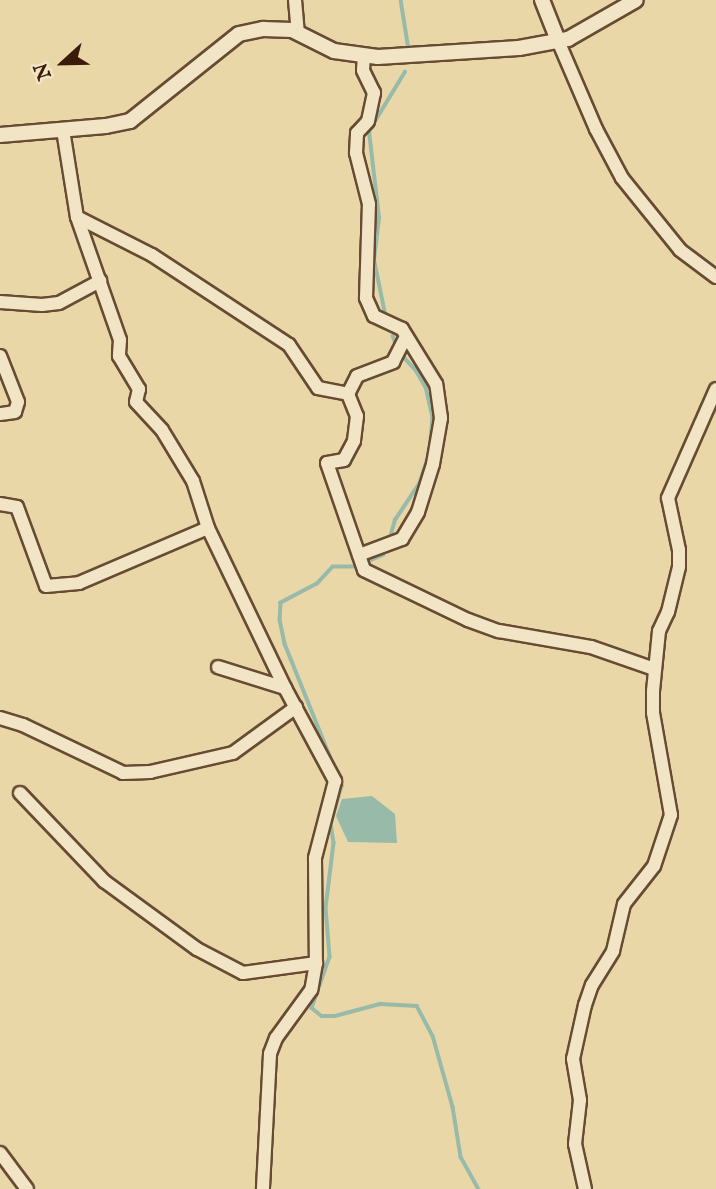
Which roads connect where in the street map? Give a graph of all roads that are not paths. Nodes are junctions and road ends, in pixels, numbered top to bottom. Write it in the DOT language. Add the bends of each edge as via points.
graph roads {
  1 [pos="295,0"];
  2 [pos="542,0"];
  3 [pos="636,0"];
  4 [pos="298,33"];
  5 [pos="559,43"];
  6 [pos="365,55"];
  7 [pos="63,130"];
  8 [pos="0,135"];
  9 [pos="78,217"];
  10 [pos="716,278"];
  11 [pos="100,281"];
  12 [pos="0,302"];
  13 [pos="406,336"];
  14 [pos="0,356"];
  15 [pos="716,389"];
  16 [pos="348,394"];
  17 [pos="0,414"];
  18 [pos="0,505"];
  19 [pos="208,528"];
  20 [pos="359,555"];
  21 [pos="218,667"];
  22 [pos="654,669"];
  23 [pos="285,688"];
  24 [pos="296,707"];
  25 [pos="0,718"];
  26 [pos="20,793"];
  27 [pos="316,963"];
  28 [pos="0,1153"];
  29 [pos="27,1189"];
  30 [pos="262,1189"];
  31 [pos="585,1189"];
  1 -- 4 [label="street"];
  2 -- 5 [label="street"];
  3 -- 5 [label="street"];
  4 -- 6 [label="street" via="334,51"];
  4 -- 7 [label="street" via="276,28 239,34 130,121"];
  5 -- 6 [label="street" via="421,56"];
  5 -- 10 [label="street" via="622,178 680,250"];
  6 -- 13 [label="street" via="363,70 373,93 368,121 357,133 356,153 369,204 366,298 374,316 402,329"];
  7 -- 8 [label="street"];
  7 -- 9 [label="street"];
  9 -- 11 [label="street"];
  9 -- 16 [label="street" via="152,255 289,345 318,388"];
  11 -- 12 [label="street" via="59,303"];
  11 -- 19 [label="street" via="120,340 119,356 139,390 136,402 162,430 193,481"];
  13 -- 16 [label="street" via="393,362 357,376"];
  13 -- 20 [label="street" via="436,384 441,418 433,464 418,512 402,539"];
  14 -- 17 [label="street" via="18,402 15,412"];
  15 -- 22 [label="street" via="668,498 678,567 659,631"];
  16 -- 20 [label="street" via="357,416 354,442 344,460 327,463"];
  18 -- 19 [label="street" via="17,507 46,586 79,583"];
  19 -- 23 [label="street"];
  20 -- 22 [label="street" via="364,570 468,620 499,631 591,647"];
  21 -- 23 [label="street"];
  22 -- 31 [label="street" via="653,713 671,815 654,866 624,904 613,951 592,985 579,1032 573,1059 580,1100 575,1144"];
  23 -- 24 [label="street"];
  24 -- 25 [label="street" via="233,753 150,772 123,773"];
  24 -- 27 [label="street" via="335,781 315,858"];
  26 -- 27 [label="street" via="104,881 197,949 243,972"];
  27 -- 30 [label="street" via="311,990 276,1038 270,1054"];
  28 -- 29 [label="street"];
}
